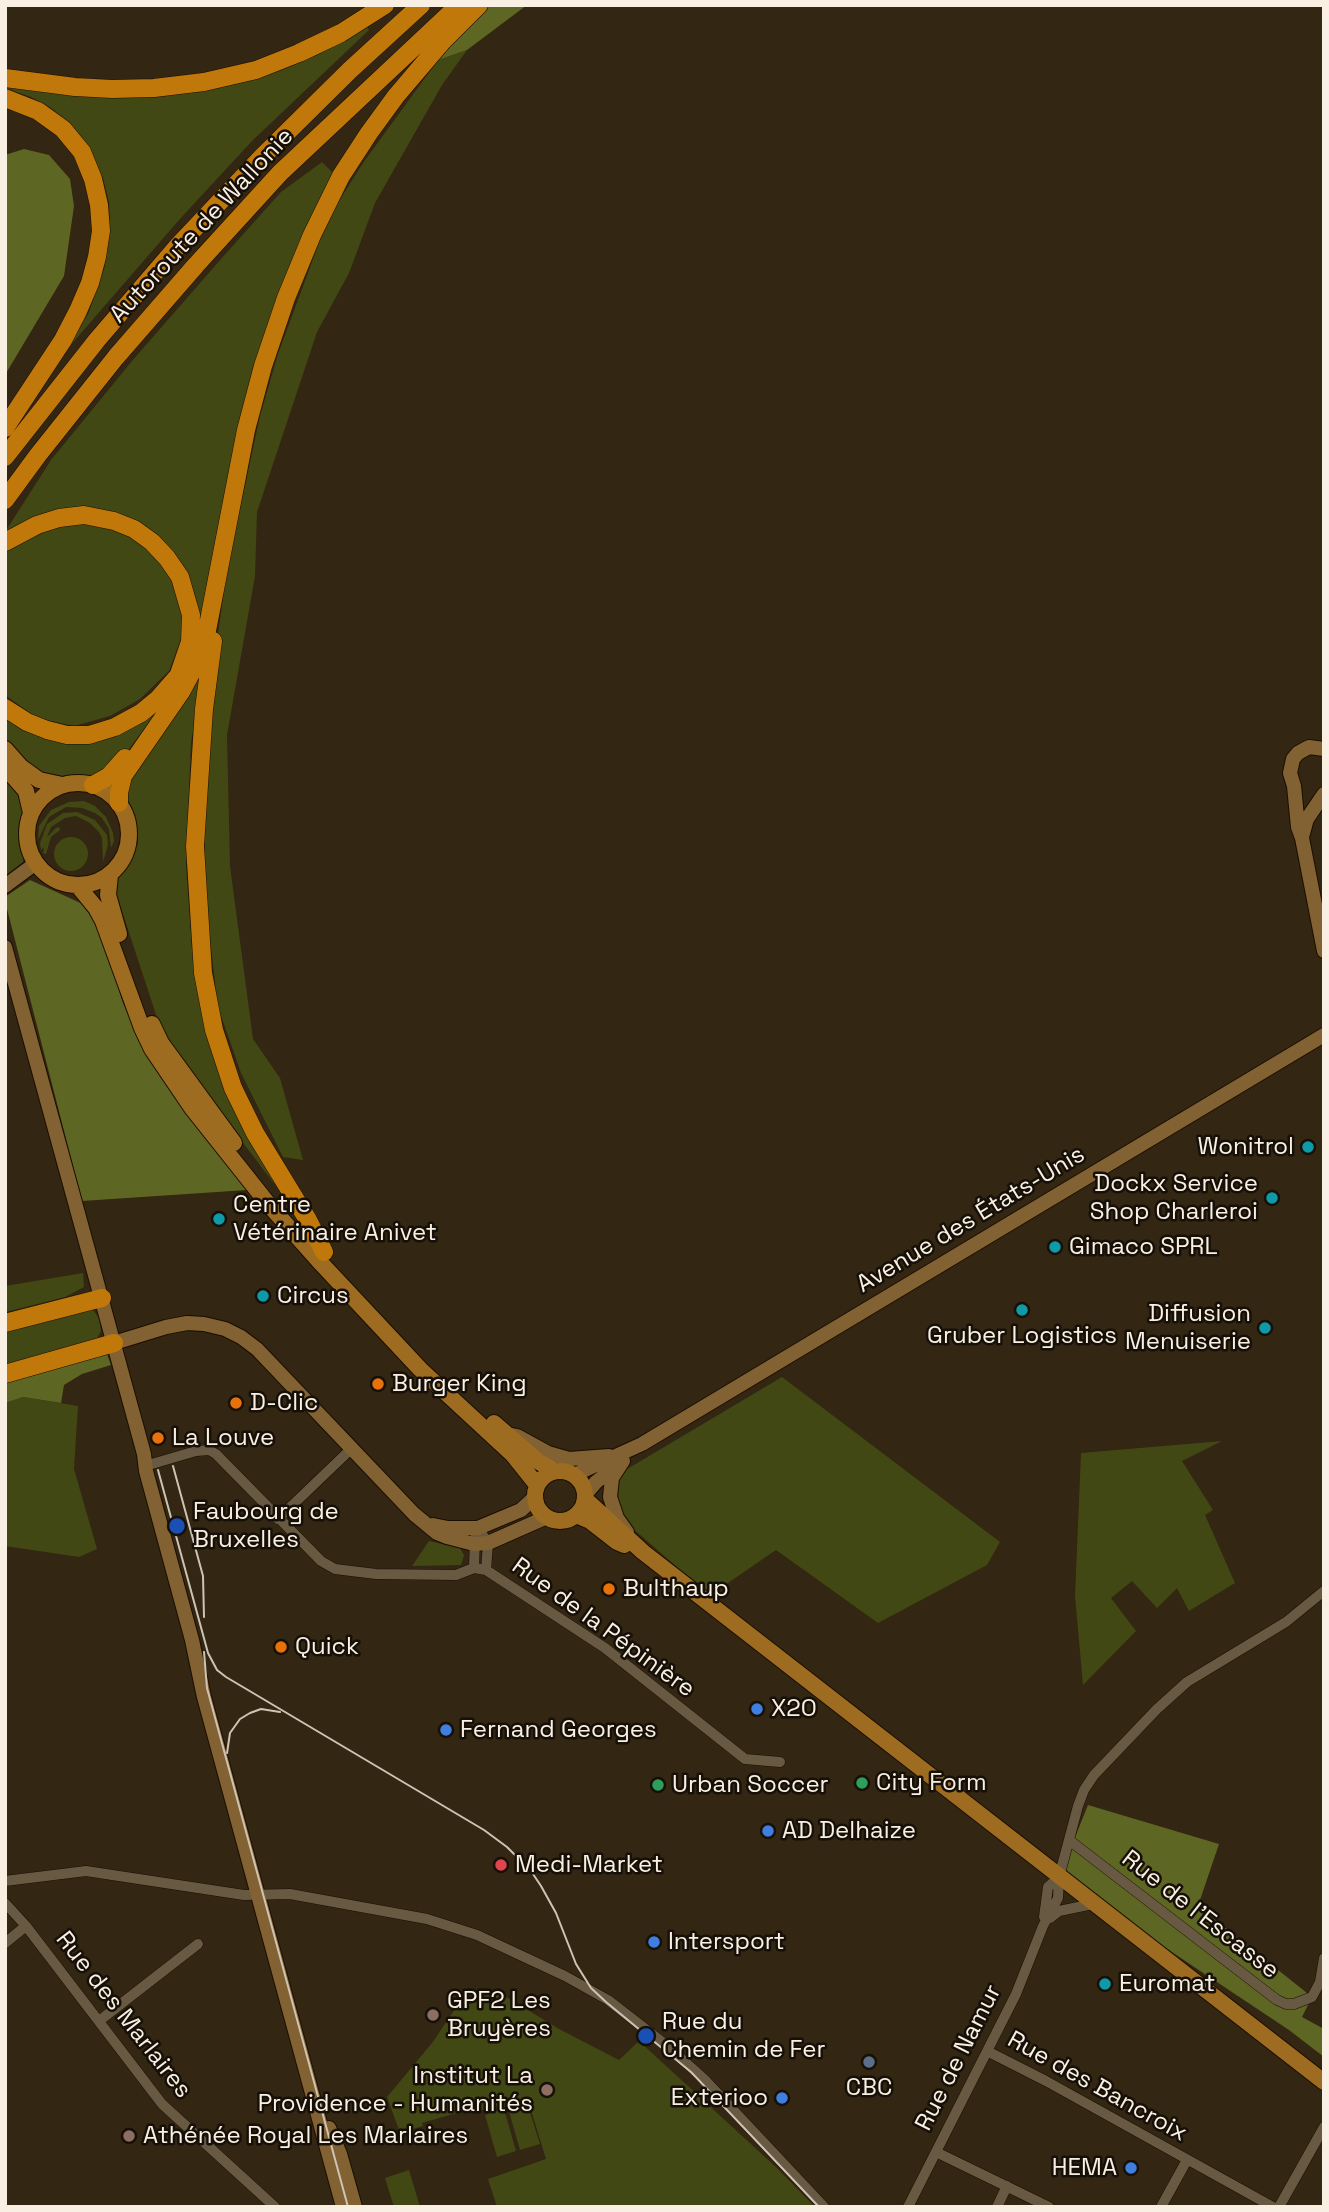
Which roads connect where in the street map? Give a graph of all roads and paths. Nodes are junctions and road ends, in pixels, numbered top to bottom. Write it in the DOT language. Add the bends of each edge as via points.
graph roads {
  1 [pos="385,5"];
  2 [pos="421,5"];
  3 [pos="458,5"];
  4 [pos="479,5"];
  5 [pos="5,78"];
  6 [pos="5,98"];
  7 [pos="5,428"];
  8 [pos="5,457"];
  9 [pos="5,500"];
  10 [pos="5,542"];
  11 [pos="214,597"];
  12 [pos="179,675"];
  13 [pos="5,708"];
  14 [pos="5,749"];
  15 [pos="1324,749"];
  16 [pos="5,767"];
  17 [pos="62,785"];
  18 [pos="93,785"];
  19 [pos="1294,786"];
  20 [pos="1324,794"];
  21 [pos="119,803"];
  22 [pos="31,813"];
  23 [pos="1302,838"];
  24 [pos="36,863"];
  25 [pos="110,875"];
  26 [pos="5,886"];
  27 [pos="78,886"];
  28 [pos="5,947"];
  29 [pos="1324,951"];
  30 [pos="1324,1035"];
  31 [pos="324,1252"];
  32 [pos="102,1298"];
  33 [pos="5,1323"];
  34 [pos="114,1343"];
  35 [pos="5,1374"];
  36 [pos="507,1434"];
  37 [pos="351,1449"];
  38 [pos="619,1458"];
  39 [pos="145,1465"];
  40 [pos="555,1471"];
  41 [pos="575,1475"];
  42 [pos="536,1491"];
  43 [pos="585,1497"];
  44 [pos="576,1515"];
  45 [pos="547,1517"];
  46 [pos="278,1519"];
  47 [pos="428,1524"];
  48 [pos="478,1528"];
  49 [pos="481,1544"];
  50 [pos="643,1552"];
  51 [pos="474,1567"];
  52 [pos="486,1570"];
  53 [pos="1324,1591"];
  54 [pos="780,1762"];
  55 [pos="1069,1840"];
  56 [pos="1059,1877"];
  57 [pos="5,1881"];
  58 [pos="264,1895"];
  59 [pos="5,1903"];
  60 [pos="1093,1904"];
  61 [pos="26,1926"];
  62 [pos="1043,1926"];
  63 [pos="5,1943"];
  64 [pos="198,1944"];
  65 [pos="1324,1958"];
  66 [pos="99,2021"];
  67 [pos="987,2051"];
  68 [pos="1324,2082"];
  69 [pos="1324,2127"];
  70 [pos="936,2152"];
  71 [pos="1186,2160"];
  72 [pos="1007,2186"];
  73 [pos="911,2206"];
  74 [pos="275,2207"];
  75 [pos="343,2207"];
  76 [pos="355,2207"];
  77 [pos="824,2207"];
  78 [pos="997,2207"];
  79 [pos="1049,2207"];
  80 [pos="1161,2207"];
  81 [pos="1273,2207"];
  82 [pos="1279,2207"];
  1 -- 5 [label="highway" via="299,53 256,70 204,82 112,89"];
  2 -- 8 [label="highway, Autoroute de Wallonie" via="262,157 176,248"];
  3 -- 9 [label="highway, Autoroute de Wallonie" via="281,173 196,265 116,356"];
  4 -- 11 [label="highway" via="442,42 369,133 312,234 263,366 231,498"];
  6 -- 7 [label="highway" via="38,111 63,129 82,152 93,179 101,231 90,284 78,311"];
  10 -- 12 [label="highway" via="59,517 84,515 114,521 152,542 180,577 191,615 190,642"];
  11 -- 21 [label="highway" via="194,671 123,776"];
  11 -- 31 [label="highway" via="217,611 204,709 195,846 203,972 214,1030 233,1088"];
  12 -- 13 [label="highway" via="141,713 89,734 47,730"];
  12 -- 18 [label="highway" via="122,763"];
  14 -- 17 [label="main road" via="39,780"];
  15 -- 19 [label="street" via="1305,749 1293,759"];
  16 -- 22 [label="main road" via="26,791"];
  17 -- 18 [label="main road"];
  17 -- 22 [label="main road" via="39,801"];
  18 -- 21 [label="main road"];
  19 -- 20 [label="street" via="1308,795"];
  19 -- 23 [label="street"];
  20 -- 23 [label="street" via="1307,819"];
  21 -- 25 [label="main road" via="126,815 129,841 126,854"];
  22 -- 24 [label="main road" via="28,848"];
  23 -- 29 [label="street"];
  24 -- 26 [label="street"];
  24 -- 27 [label="main road" via="51,878"];
  25 -- 27 [label="main road"];
  25 -- 31 [label="main road" via="112,916 161,1043 237,1149"];
  27 -- 42 [label="main road" via="103,921 152,1049 192,1108 318,1260 419,1369 513,1455"];
  28 -- 32 [label="street"];
  30 -- 38 [label="street, Avenue des États-Unis"];
  31 -- 36 [label="main road" via="429,1364"];
  32 -- 33 [label="highway"];
  32 -- 34 [label="street"];
  34 -- 35 [label="highway"];
  34 -- 37 [label="street" via="187,1323 225,1329 257,1349"];
  34 -- 39 [label="street"];
  36 -- 38 [label="street" via="569,1459"];
  36 -- 40 [label="main road"];
  37 -- 46 [label="street"];
  37 -- 47 [label="street"];
  38 -- 41 [label="street, Avenue des États-Unis"];
  38 -- 43 [label="street, Avenue des États-Unis"];
  38 -- 50 [label="street" via="610,1497 617,1518"];
  39 -- 46 [label="street, Rue de la Pépinière" via="209,1450"];
  39 -- 58 [label="street" via="204,1697"];
  40 -- 41 [label="main road"];
  40 -- 42 [label="main road"];
  41 -- 43 [label="main road"];
  42 -- 45 [label="main road" via="538,1508"];
  42 -- 48 [label="street" via="521,1510"];
  43 -- 44 [label="main road"];
  43 -- 50 [label="main road"];
  44 -- 45 [label="main road" via="562,1521"];
  44 -- 50 [label="main road" via="617,1542"];
  45 -- 49 [label="street"];
  46 -- 51 [label="street, Rue de la Pépinière" via="335,1569 456,1574"];
  47 -- 48 [label="street"];
  47 -- 49 [label="street" via="447,1537"];
  48 -- 49 [label="street"];
  49 -- 51 [label="street"];
  49 -- 52 [label="street"];
  50 -- 56 [label="main road"];
  51 -- 52 [label="street, Rue de la Pépinière"];
  52 -- 54 [label="street, Rue de la Pépinière" via="605,1648 744,1759"];
  53 -- 55 [label="street, Rue de Namur" via="1286,1622 1187,1682 1157,1709 1094,1775 1084,1790"];
  55 -- 56 [label="street, Rue de Namur"];
  55 -- 65 [label="street, Rue de l'Escasse" via="1277,2000 1294,2004 1311,1997 1320,1982"];
  56 -- 60 [label="main road"];
  56 -- 62 [label="street, Rue de Namur" via="1048,1887"];
  57 -- 58 [label="street" via="86,1871"];
  58 -- 75 [label="street"];
  58 -- 76 [label="street"];
  58 -- 77 [label="street" via="290,1894 427,1919 477,1936 596,1993 688,2063"];
  59 -- 61 [label="street, Rue des Marlaires"];
  60 -- 62 [label="street" via="1059,1911"];
  60 -- 68 [label="main road"];
  61 -- 63 [label="street"];
  61 -- 66 [label="street, Rue des Marlaires"];
  62 -- 67 [label="street, Rue de Namur"];
  64 -- 66 [label="street"];
  66 -- 74 [label="street, Rue des Marlaires" via="162,2104"];
  67 -- 70 [label="street, Rue de Namur"];
  67 -- 71 [label="street, Rue des Bancroix"];
  69 -- 82 [label="street"];
  70 -- 72 [label="street"];
  70 -- 73 [label="street, Rue de Namur"];
  71 -- 80 [label="street"];
  71 -- 81 [label="street, Rue des Bancroix"];
  72 -- 78 [label="street"];
  72 -- 79 [label="street"];
}
